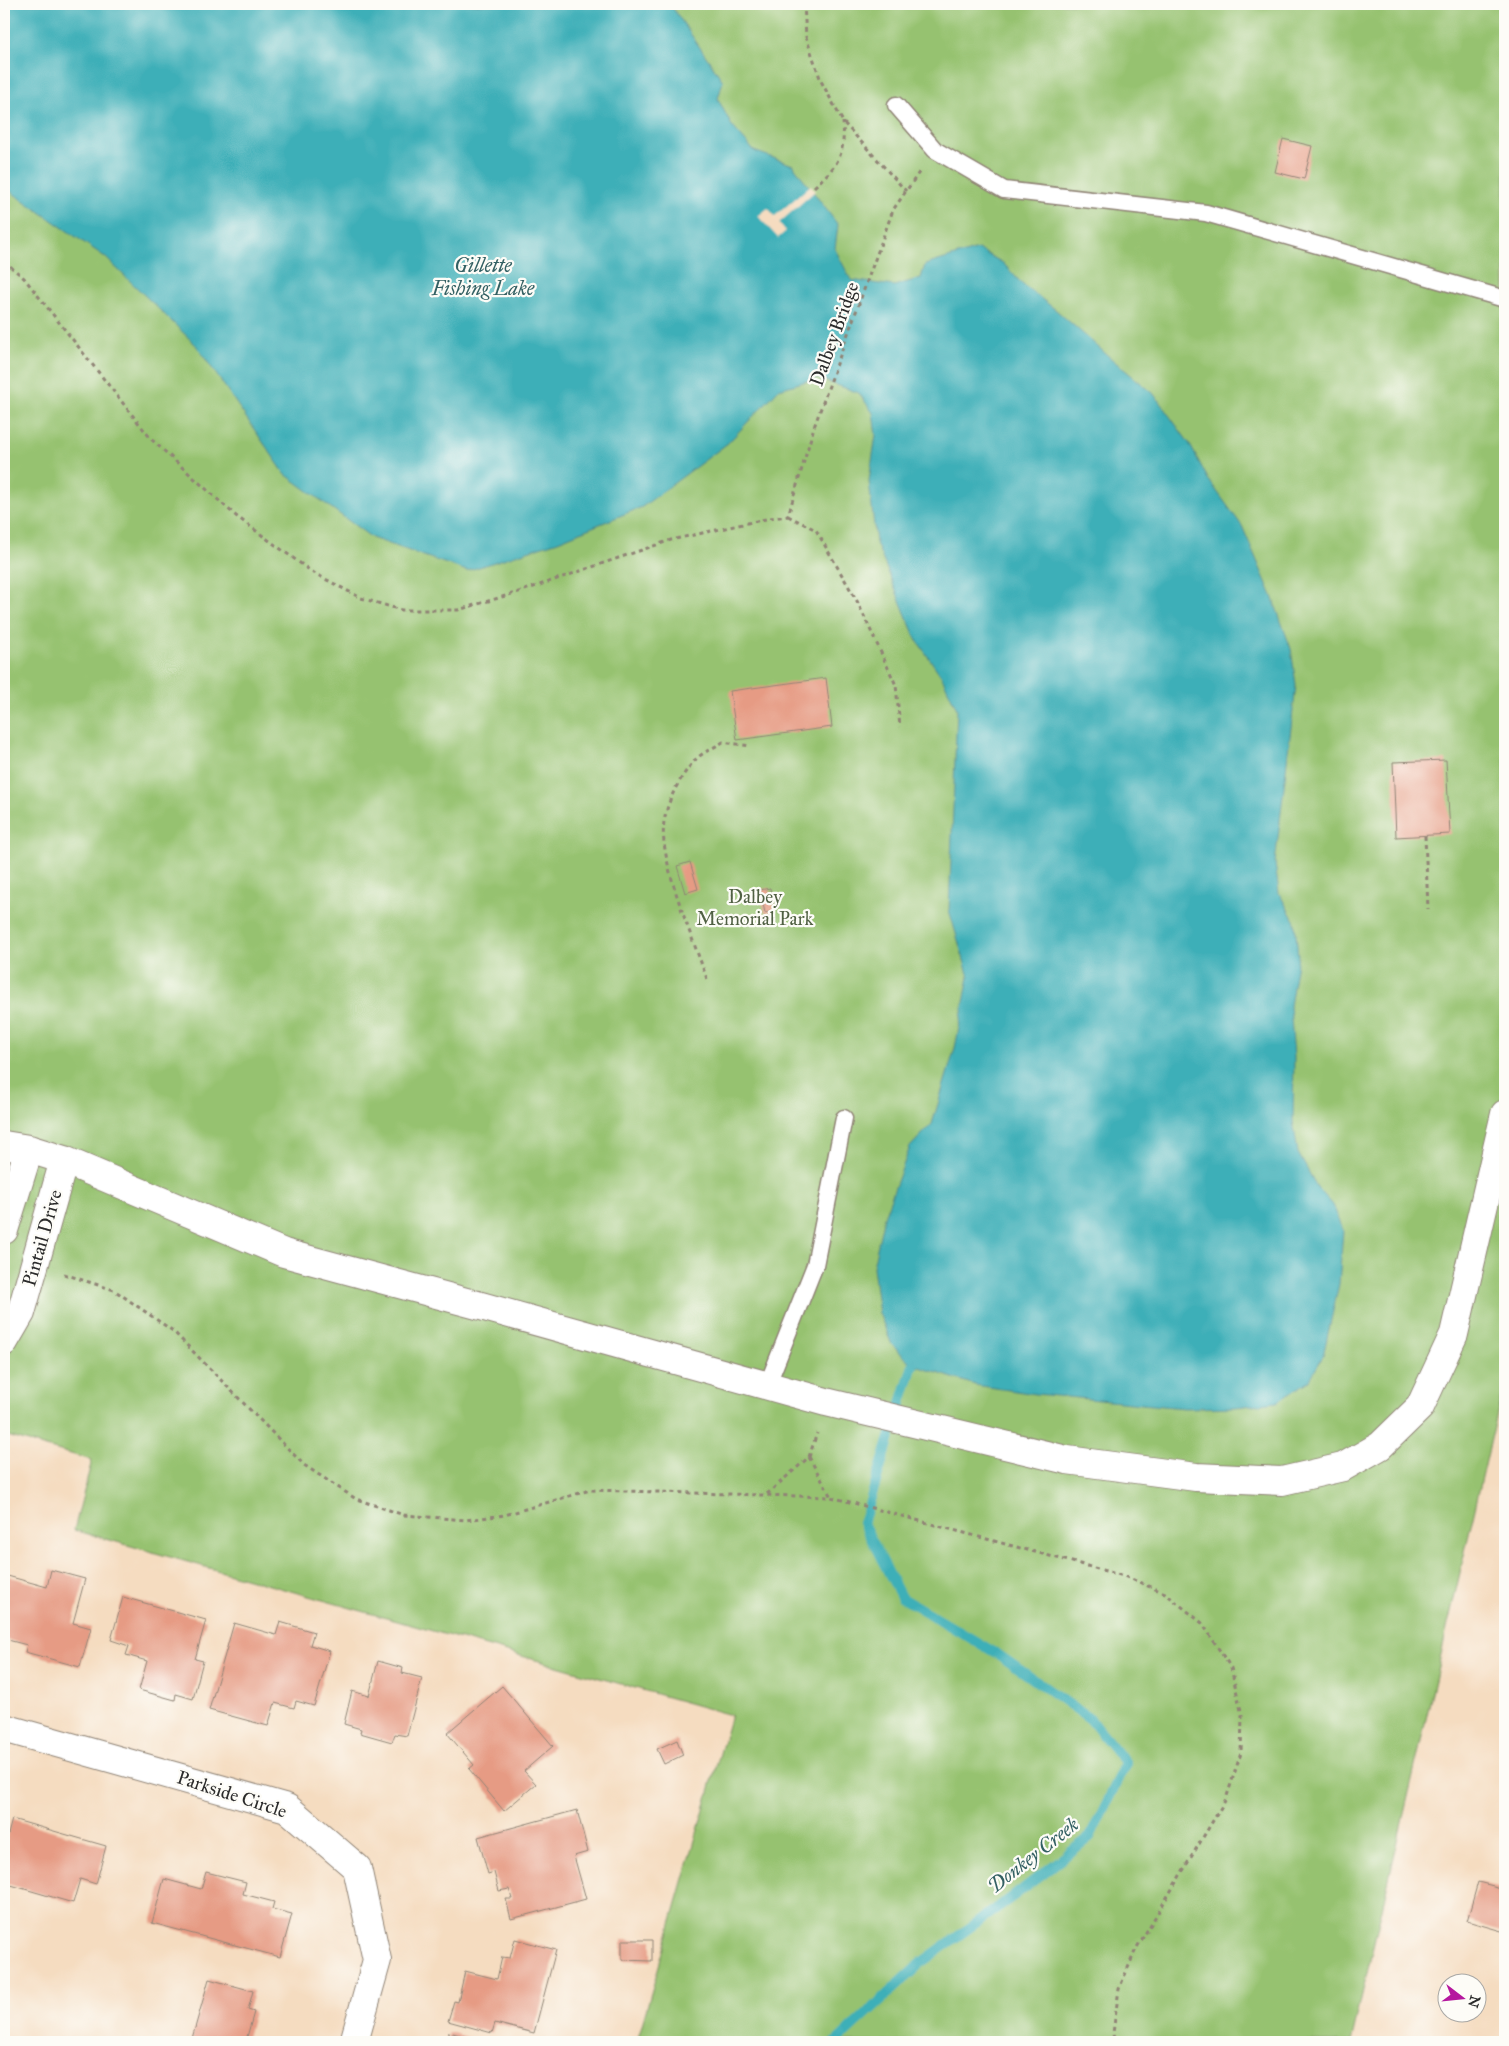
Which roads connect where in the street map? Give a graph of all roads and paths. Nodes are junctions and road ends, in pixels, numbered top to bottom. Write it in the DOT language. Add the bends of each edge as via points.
graph roads {
  1 [pos="804,4"];
  2 [pos="896,105"];
  3 [pos="843,122"];
  4 [pos="935,150"];
  5 [pos="814,188"];
  6 [pos="906,191"];
  7 [pos="4,261"];
  8 [pos="1505,299"];
  9 [pos="788,516"];
  10 [pos="900,727"];
  11 [pos="750,746"];
  12 [pos="1425,836"];
  13 [pos="1428,909"];
  14 [pos="707,979"];
  15 [pos="1505,1114"];
  16 [pos="844,1118"];
  17 [pos="16,1147"];
  18 [pos="64,1160"];
  19 [pos="4,1230"];
  20 [pos="58,1272"];
  21 [pos="4,1342"];
  22 [pos="767,1386"];
  23 [pos="818,1429"];
  24 [pos="810,1457"];
  25 [pos="767,1494"];
  26 [pos="831,1497"];
  27 [pos="4,1728"];
  28 [pos="354,2042"];
  29 [pos="1114,2042"];
  1 -- 3 [label="path" via="806,37 821,81"];
  2 -- 4 [label="lane"];
  3 -- 5 [label="path" via="844,142 836,166"];
  3 -- 6 [label="path"];
  4 -- 6 [label="path, Dalbey Bridge"];
  4 -- 8 [label="lane" via="1004,190 1206,213"];
  6 -- 9 [label="path, Dalbey Bridge" via="893,210 878,250 814,427"];
  7 -- 9 [label="path" via="24,278 152,440 236,516 312,572 361,598 401,610 458,610 671,540"];
  9 -- 10 [label="path" via="816,530 858,601 896,685"];
  11 -- 14 [label="path" via="723,742 698,757 676,786 664,822 665,851"];
  12 -- 13 [label="path"];
  15 -- 22 [label="street" via="1454,1334 1420,1407 1380,1446 1343,1467 1282,1481 1196,1478 1067,1460 894,1420"];
  16 -- 22 [label="lane" via="815,1265"];
  17 -- 18 [label="street"];
  17 -- 19 [label="street, Pintail Drive"];
  18 -- 21 [label="street, Pintail Drive" via="21,1313"];
  18 -- 22 [label="street" via="284,1253"];
  20 -- 25 [label="path" via="114,1290 173,1331 304,1465 356,1499 404,1516 466,1520 505,1515 590,1490"];
  23 -- 24 [label="path"];
  24 -- 25 [label="path"];
  24 -- 26 [label="path"];
  25 -- 26 [label="path"];
  26 -- 29 [label="path" via="1124,1576 1165,1593 1202,1623 1231,1668 1242,1714 1241,1753 1226,1799 1136,1950 1119,1989"];
  27 -- 28 [label="street, Parkside Circle" via="287,1808 357,1868 377,1960"];
}
